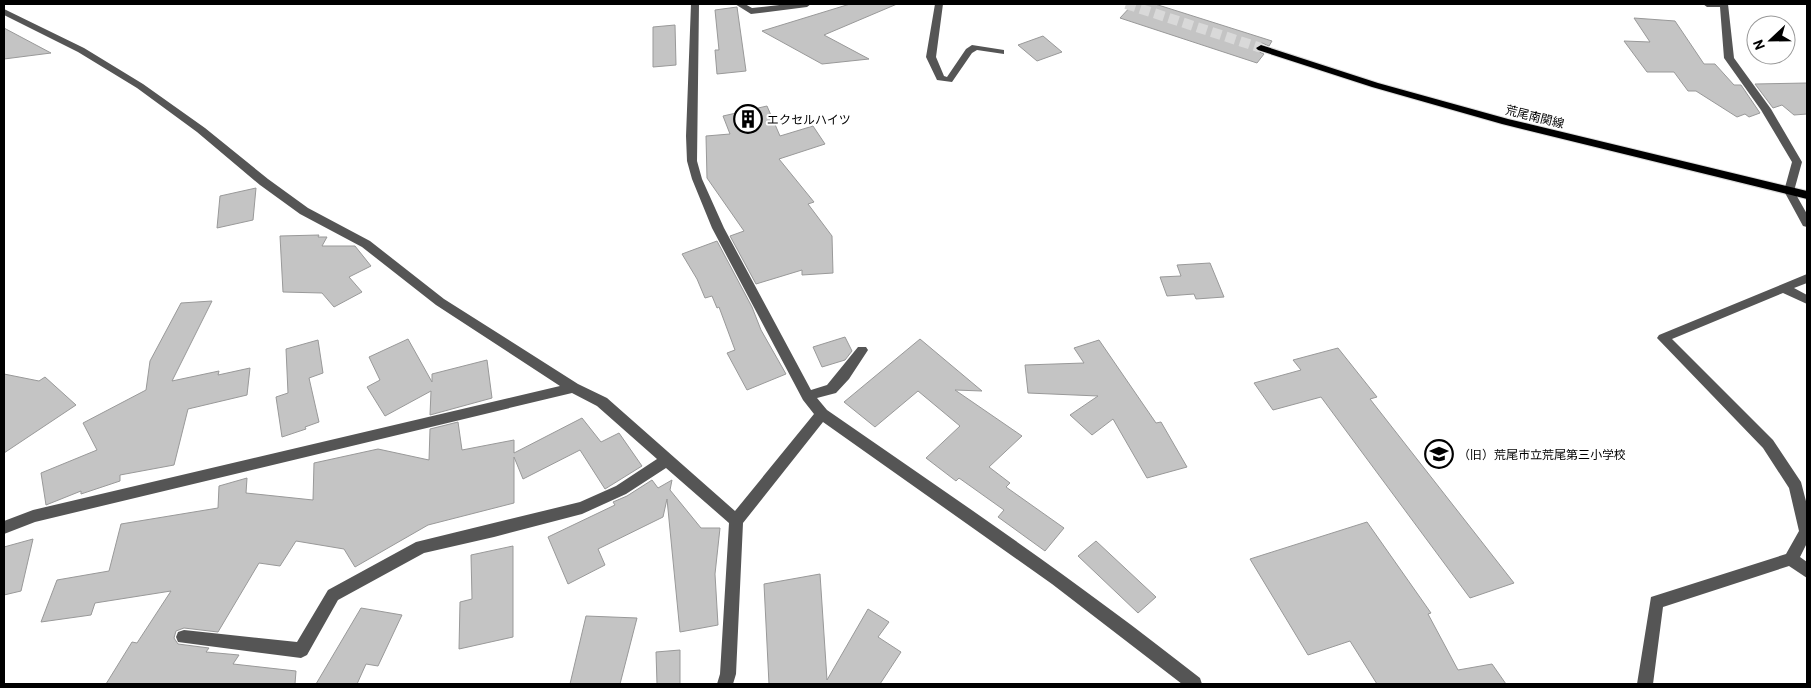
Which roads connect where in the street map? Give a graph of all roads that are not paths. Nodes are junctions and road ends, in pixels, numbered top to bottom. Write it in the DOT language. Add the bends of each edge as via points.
graph roads {
  1 [pos="695,4"];
  2 [pos="739,4"];
  3 [pos="807,4"];
  4 [pos="939,4"];
  5 [pos="1707,4"];
  6 [pos="1724,4"];
  7 [pos="4,12"];
  8 [pos="1261,48"];
  9 [pos="1001,52"];
  10 [pos="1789,191"];
  11 [pos="1807,195"];
  12 [pos="1807,223"];
  13 [pos="1807,278"];
  14 [pos="1784,288"];
  15 [pos="1807,300"];
  16 [pos="862,350"];
  17 [pos="573,388"];
  18 [pos="808,396"];
  19 [pos="822,414"];
  20 [pos="667,460"];
  21 [pos="736,521"];
  22 [pos="4,528"];
  23 [pos="1791,559"];
  24 [pos="1807,571"];
  25 [pos="184,637"];
  26 [pos="725,684"];
  27 [pos="1194,684"];
  28 [pos="1645,684"];
  1 -- 18 [label="street" via="691,136 697,179 718,228"];
  2 -- 3 [label="street" via="751,11"];
  4 -- 9 [label="street" via="930,57 940,78 949,80 975,47"];
  5 -- 6 [label="street"];
  6 -- 10 [label="street" via="1729,58 1766,109 1797,162"];
  7 -- 17 [label="street" via="81,50 140,86 304,211 366,244 440,302"];
  8 -- 10 [label="main road, 荒尾南関線" via="1506,122"];
  10 -- 11 [label="main road, 荒尾南関線"];
  10 -- 12 [label="street"];
  13 -- 14 [label="street"];
  14 -- 15 [label="street"];
  14 -- 23 [label="street" via="1663,338 1768,444 1796,486 1806,531"];
  16 -- 18 [label="street" via="831,389"];
  17 -- 20 [label="street" via="602,402"];
  17 -- 22 [label="street" via="33,516"];
  18 -- 19 [label="street"];
  19 -- 21 [label="street"];
  19 -- 27 [label="street" via="1036,563"];
  20 -- 21 [label="street"];
  20 -- 25 [label="street" via="621,490 582,508 421,547 334,595 301,650"];
  21 -- 26 [label="street"];
  23 -- 24 [label="street"];
  23 -- 28 [label="street" via="1656,602"];
}
